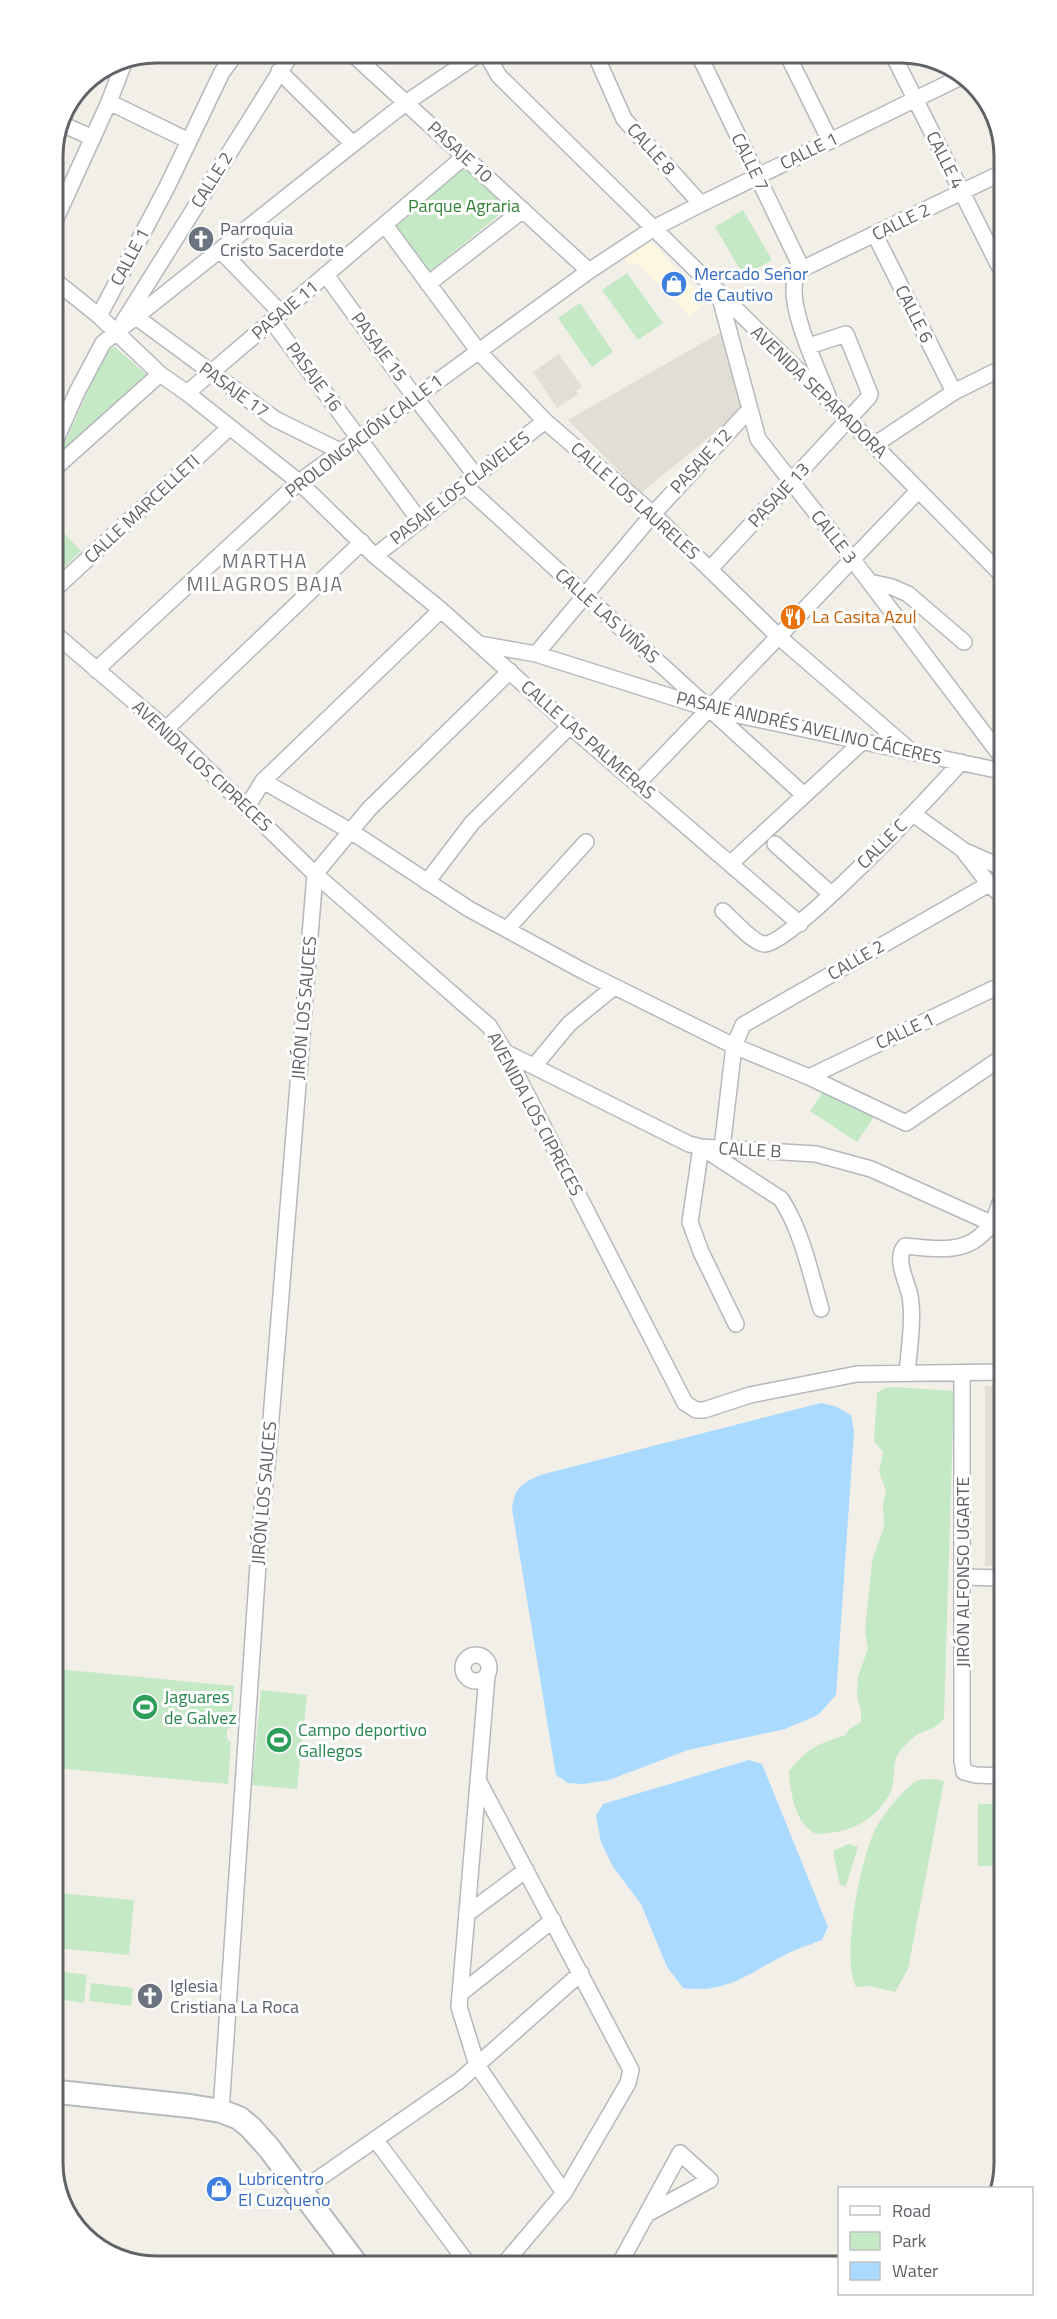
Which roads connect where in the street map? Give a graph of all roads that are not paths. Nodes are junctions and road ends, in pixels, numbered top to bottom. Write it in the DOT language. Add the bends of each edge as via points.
graph roads {
  1 [pos="363,63"];
  2 [pos="463,63"];
  3 [pos="491,63"];
  4 [pos="599,63"];
  5 [pos="703,63"];
  6 [pos="791,63"];
  7 [pos="897,63"];
  8 [pos="284,65"];
  9 [pos="222,66"];
  10 [pos="121,70"];
  11 [pos="955,80"];
  12 [pos="915,100"];
  13 [pos="109,102"];
  14 [pos="407,102"];
  15 [pos="68,127"];
  16 [pos="93,138"];
  17 [pos="189,141"];
  18 [pos="830,141"];
  19 [pos="353,144"];
  20 [pos="465,156"];
  21 [pos="757,176"];
  22 [pos="994,176"];
  23 [pos="962,192"];
  24 [pos="63,203"];
  25 [pos="701,204"];
  26 [pos="523,210"];
  27 [pos="385,225"];
  28 [pos="654,228"];
  29 [pos="874,235"];
  30 [pos="221,251"];
  31 [pos="994,256"];
  32 [pos="802,269"];
  33 [pos="589,271"];
  34 [pos="326,275"];
  35 [pos="428,284"];
  36 [pos="63,287"];
  37 [pos="718,293"];
  38 [pos="99,316"];
  39 [pos="136,317"];
  40 [pos="277,317"];
  41 [pos="117,332"];
  42 [pos="809,346"];
  43 [pos="478,352"];
  44 [pos="994,372"];
  45 [pos="210,373"];
  46 [pos="160,374"];
  47 [pos="954,392"];
  48 [pos="187,393"];
  49 [pos="414,396"];
  50 [pos="831,403"];
  51 [pos="750,409"];
  52 [pos="849,420"];
  53 [pos="545,421"];
  54 [pos="63,425"];
  55 [pos="230,427"];
  56 [pos="358,438"];
  57 [pos="874,445"];
  58 [pos="340,451"];
  59 [pos="63,462"];
  60 [pos="470,481"];
  61 [pos="299,482"];
  62 [pos="791,482"];
  63 [pos="918,491"];
  64 [pos="653,514"];
  65 [pos="420,521"];
  66 [pos="362,542"];
  67 [pos="375,556"];
  68 [pos="853,560"];
  69 [pos="994,567"];
  70 [pos="710,569"];
  71 [pos="63,582"];
  72 [pos="870,582"];
  73 [pos="585,595"];
  74 [pos="441,610"];
  75 [pos="779,637"];
  76 [pos="63,641"];
  77 [pos="964,642"];
  78 [pos="479,644"];
  79 [pos="536,654"];
  80 [pos="96,670"];
  81 [pos="510,671"];
  82 [pos="710,709"];
  83 [pos="570,726"];
  84 [pos="166,729"];
  85 [pos="863,741"];
  86 [pos="994,747"];
  87 [pos="912,752"];
  88 [pos="962,762"];
  89 [pos="994,769"];
  90 [pos="262,781"];
  91 [pos="638,783"];
  92 [pos="804,795"];
  93 [pos="247,807"];
  94 [pos="913,814"];
  95 [pos="352,832"];
  96 [pos="586,842"];
  97 [pos="775,844"];
  98 [pos="962,849"];
  99 [pos="994,861"];
  100 [pos="730,864"];
  101 [pos="315,874"];
  102 [pos="427,882"];
  103 [pos="989,884"];
  104 [pos="994,889"];
  105 [pos="831,894"];
  106 [pos="723,911"];
  107 [pos="800,924"];
  108 [pos="507,929"];
  109 [pos="614,987"];
  110 [pos="994,988"];
  111 [pos="734,1046"];
  112 [pos="505,1052"];
  113 [pos="994,1063"];
  114 [pos="535,1065"];
  115 [pos="809,1077"];
  116 [pos="701,1147"];
  117 [pos="722,1149"];
  118 [pos="994,1225"];
  119 [pos="994,1228"];
  120 [pos="821,1309"];
  121 [pos="736,1324"];
  122 [pos="994,1372"];
  123 [pos="907,1373"];
  124 [pos="962,1373"];
  125 [pos="963,1577"];
  126 [pos="994,1578"];
  127 [pos="487,1676"];
  128 [pos="994,1776"];
  129 [pos="478,1780"];
  130 [pos="526,1870"];
  131 [pos="467,1914"];
  132 [pos="553,1920"];
  133 [pos="581,1973"];
  134 [pos="460,1994"];
  135 [pos="477,2065"];
  136 [pos="63,2093"];
  137 [pos="221,2111"];
  138 [pos="375,2139"];
  139 [pos="301,2191"];
  140 [pos="564,2193"];
  141 [pos="646,2214"];
  142 [pos="350,2256"];
  143 [pos="462,2256"];
  144 [pos="511,2256"];
  145 [pos="624,2256"];
  1 -- 14 [label="street, PASAJE 10"];
  2 -- 14 [label="street"];
  3 -- 28 [label="street, AVENIDA SEPARADORA" via="499,76"];
  4 -- 25 [label="street, CALLE 8" via="624,119"];
  5 -- 21 [label="street, CALLE 7"];
  6 -- 18 [label="street"];
  7 -- 12 [label="street, CALLE 4"];
  8 -- 19 [label="street"];
  8 -- 41 [label="street, CALLE 2"];
  9 -- 17 [label="street, CALLE 1"];
  10 -- 13 [label="street"];
  11 -- 12 [label="street, CALLE 1"];
  12 -- 18 [label="street, CALLE 1"];
  12 -- 23 [label="street, CALLE 4"];
  13 -- 16 [label="street"];
  13 -- 17 [label="street"];
  14 -- 19 [label="street"];
  14 -- 20 [label="street, PASAJE 10"];
  15 -- 16 [label="street"];
  16 -- 24 [label="street"];
  17 -- 38 [label="street, CALLE 1"];
  18 -- 21 [label="street, CALLE 1"];
  19 -- 30 [label="street"];
  20 -- 26 [label="street, PASAJE 10"];
  20 -- 27 [label="street, PASAJE 11"];
  21 -- 25 [label="street, CALLE 1"];
  21 -- 32 [label="street, CALLE 7"];
  22 -- 23 [label="street, CALLE 2"];
  23 -- 29 [label="street, CALLE 2"];
  23 -- 31 [label="street, CALLE 4"];
  25 -- 28 [label="street, CALLE 1"];
  26 -- 33 [label="street, PASAJE 10"];
  26 -- 35 [label="street"];
  27 -- 34 [label="street, PASAJE 11"];
  27 -- 35 [label="street, CALLE LOS LAURELES"];
  28 -- 33 [label="street, PROLONGACIÓN CALLE 1"];
  28 -- 37 [label="street, AVENIDA SEPARADORA"];
  29 -- 32 [label="street, CALLE 2"];
  29 -- 47 [label="street, CALLE 6"];
  30 -- 39 [label="street"];
  30 -- 40 [label="street, PASAJE 16"];
  32 -- 42 [label="street" via="795,281 794,295"];
  33 -- 43 [label="street, PROLONGACIÓN CALLE 1"];
  34 -- 40 [label="street, PASAJE 11"];
  34 -- 49 [label="street, PASAJE 15"];
  35 -- 43 [label="street, CALLE LOS LAURELES"];
  36 -- 38 [label="street"];
  37 -- 50 [label="street, AVENIDA SEPARADORA"];
  37 -- 51 [label="street, CALLE 3"];
  38 -- 41 [label="street"];
  39 -- 41 [label="street"];
  39 -- 45 [label="street, PASAJE 17"];
  40 -- 45 [label="street, PASAJE 11"];
  40 -- 56 [label="street, PASAJE 16"];
  41 -- 46 [label="street, CALLE LAS PALMERAS"];
  41 -- 54 [label="street" via="103,343"];
  42 -- 50 [label="street"];
  42 -- 52 [label="street, PASAJE 13" via="846,333 870,394"];
  43 -- 49 [label="street, PROLONGACIÓN CALLE 1"];
  43 -- 53 [label="street, CALLE LOS LAURELES"];
  44 -- 47 [label="street"];
  45 -- 48 [label="street, PASAJE 11"];
  45 -- 58 [label="street, PASAJE 17" via="275,419"];
  46 -- 48 [label="street, CALLE LAS PALMERAS"];
  46 -- 59 [label="street"];
  47 -- 57 [label="street"];
  48 -- 55 [label="street, CALLE LAS PALMERAS"];
  49 -- 56 [label="street, PROLONGACIÓN CALLE 1"];
  49 -- 60 [label="street, PASAJE 15"];
  50 -- 52 [label="street, AVENIDA SEPARADORA"];
  51 -- 62 [label="street, CALLE 3" via="758,439"];
  51 -- 64 [label="street, PASAJE 12"];
  52 -- 57 [label="street, AVENIDA SEPARADORA"];
  52 -- 62 [label="street, PASAJE 13"];
  53 -- 60 [label="street, PASAJE LOS CLAVELES"];
  53 -- 64 [label="street, CALLE LOS LAURELES"];
  55 -- 61 [label="street, CALLE LAS PALMERAS"];
  55 -- 71 [label="street, CALLE MARCELLETI"];
  56 -- 58 [label="street, PROLONGACIÓN CALLE 1"];
  56 -- 65 [label="street, PASAJE 16"];
  57 -- 63 [label="street, AVENIDA SEPARADORA"];
  58 -- 61 [label="street, PROLONGACIÓN CALLE 1"];
  60 -- 65 [label="street, PASAJE LOS CLAVELES"];
  60 -- 73 [label="street, CALLE LAS VIÑAS"];
  61 -- 66 [label="street, CALLE LAS PALMERAS"];
  61 -- 80 [label="street, PROLONGACIÓN CALLE 1"];
  62 -- 68 [label="street, CALLE 3"];
  62 -- 70 [label="street, PASAJE 13"];
  63 -- 68 [label="street"];
  63 -- 69 [label="street, AVENIDA SEPARADORA"];
  64 -- 70 [label="street, CALLE LOS LAURELES"];
  64 -- 73 [label="street, PASAJE 12"];
  65 -- 67 [label="street, PASAJE LOS CLAVELES"];
  66 -- 67 [label="street, CALLE LAS PALMERAS"];
  66 -- 84 [label="street"];
  67 -- 74 [label="street, CALLE LAS PALMERAS"];
  68 -- 72 [label="street, CALLE 3"];
  68 -- 75 [label="street"];
  70 -- 75 [label="street, CALLE LOS LAURELES"];
  72 -- 77 [label="street" via="901,589"];
  72 -- 86 [label="street, CALLE 3"];
  73 -- 79 [label="street, PASAJE 12"];
  73 -- 82 [label="street, CALLE LAS VIÑAS"];
  74 -- 78 [label="street, CALLE LAS PALMERAS"];
  74 -- 90 [label="street"];
  75 -- 82 [label="street"];
  75 -- 87 [label="street, CALLE LOS LAURELES"];
  76 -- 80 [label="street, AVENIDA LOS CIPRECES"];
  78 -- 79 [label="street, PASAJE ANDRÉS AVELINO CÁCERES"];
  78 -- 81 [label="street, CALLE LAS PALMERAS"];
  79 -- 82 [label="street, PASAJE ANDRÉS AVELINO CÁCERES"];
  80 -- 84 [label="street, AVENIDA LOS CIPRECES"];
  81 -- 83 [label="street, CALLE LAS PALMERAS"];
  81 -- 95 [label="street" via="369,809"];
  82 -- 85 [label="street, PASAJE ANDRÉS AVELINO CÁCERES"];
  82 -- 91 [label="street"];
  82 -- 92 [label="street, CALLE LAS VIÑAS"];
  83 -- 91 [label="street, CALLE LAS PALMERAS"];
  83 -- 102 [label="street" via="472,823"];
  84 -- 93 [label="street, AVENIDA LOS CIPRECES"];
  85 -- 87 [label="street, PASAJE ANDRÉS AVELINO CÁCERES"];
  85 -- 92 [label="street"];
  87 -- 88 [label="street, PASAJE ANDRÉS AVELINO CÁCERES"];
  88 -- 89 [label="street, PASAJE ANDRÉS AVELINO CÁCERES"];
  88 -- 94 [label="street, CALLE C"];
  90 -- 93 [label="street"];
  90 -- 95 [label="street"];
  91 -- 100 [label="street, CALLE LAS PALMERAS"];
  92 -- 100 [label="street"];
  93 -- 101 [label="street, AVENIDA LOS CIPRECES"];
  94 -- 98 [label="street"];
  94 -- 105 [label="street, CALLE C"];
  95 -- 101 [label="street"];
  95 -- 102 [label="street"];
  96 -- 108 [label="street"];
  97 -- 105 [label="street"];
  98 -- 99 [label="street"];
  98 -- 103 [label="street"];
  100 -- 107 [label="street, CALLE LAS PALMERAS"];
  101 -- 112 [label="street, AVENIDA LOS CIPRECES" via="489,1026"];
  101 -- 137 [label="street, JIRÓN LOS SAUCES" via="261,1520"];
  102 -- 108 [label="street"];
  103 -- 104 [label="street"];
  103 -- 111 [label="street, CALLE 2" via="743,1025"];
  105 -- 107 [label="street, CALLE C"];
  106 -- 107 [label="street, CALLE C" via="763,945 771,944"];
  108 -- 109 [label="street"];
  109 -- 111 [label="street"];
  109 -- 114 [label="street" via="569,1024"];
  110 -- 115 [label="street, CALLE 1"];
  111 -- 115 [label="street"];
  111 -- 117 [label="street"];
  112 -- 114 [label="street, CALLE B"];
  112 -- 123 [label="street, AVENIDA LOS CIPRECES" via="690,1407 704,1410 770,1390 857,1374"];
  113 -- 115 [label="street" via="906,1122"];
  114 -- 116 [label="street, CALLE B"];
  116 -- 117 [label="street, CALLE B"];
  116 -- 120 [label="street" via="781,1198 803,1248"];
  116 -- 121 [label="street" via="690,1222"];
  117 -- 118 [label="street, CALLE B" via="816,1154 871,1169"];
  119 -- 123 [label="street" via="972,1244 954,1249 905,1246 901,1250 910,1299"];
  122 -- 124 [label="street, AVENIDA LOS CIPRECES"];
  123 -- 124 [label="street, AVENIDA LOS CIPRECES"];
  124 -- 125 [label="street, JIRÓN ALFONSO UGARTE"];
  125 -- 126 [label="street"];
  125 -- 128 [label="street, JIRÓN ALFONSO UGARTE" via="962,1761 964,1772"];
  127 -- 129 [label="street"];
  129 -- 130 [label="street"];
  129 -- 131 [label="street"];
  130 -- 131 [label="street"];
  130 -- 132 [label="street"];
  131 -- 134 [label="street"];
  132 -- 133 [label="street"];
  132 -- 134 [label="street"];
  133 -- 135 [label="street"];
  133 -- 140 [label="street" via="629,2062 631,2076"];
  134 -- 135 [label="street" via="459,2007"];
  135 -- 138 [label="street"];
  135 -- 140 [label="street"];
  136 -- 137 [label="main road"];
  137 -- 139 [label="main road" via="250,2127"];
  138 -- 139 [label="street"];
  138 -- 143 [label="street"];
  139 -- 142 [label="main road"];
  140 -- 144 [label="street"];
  141 -- 145 [label="street"];
}
